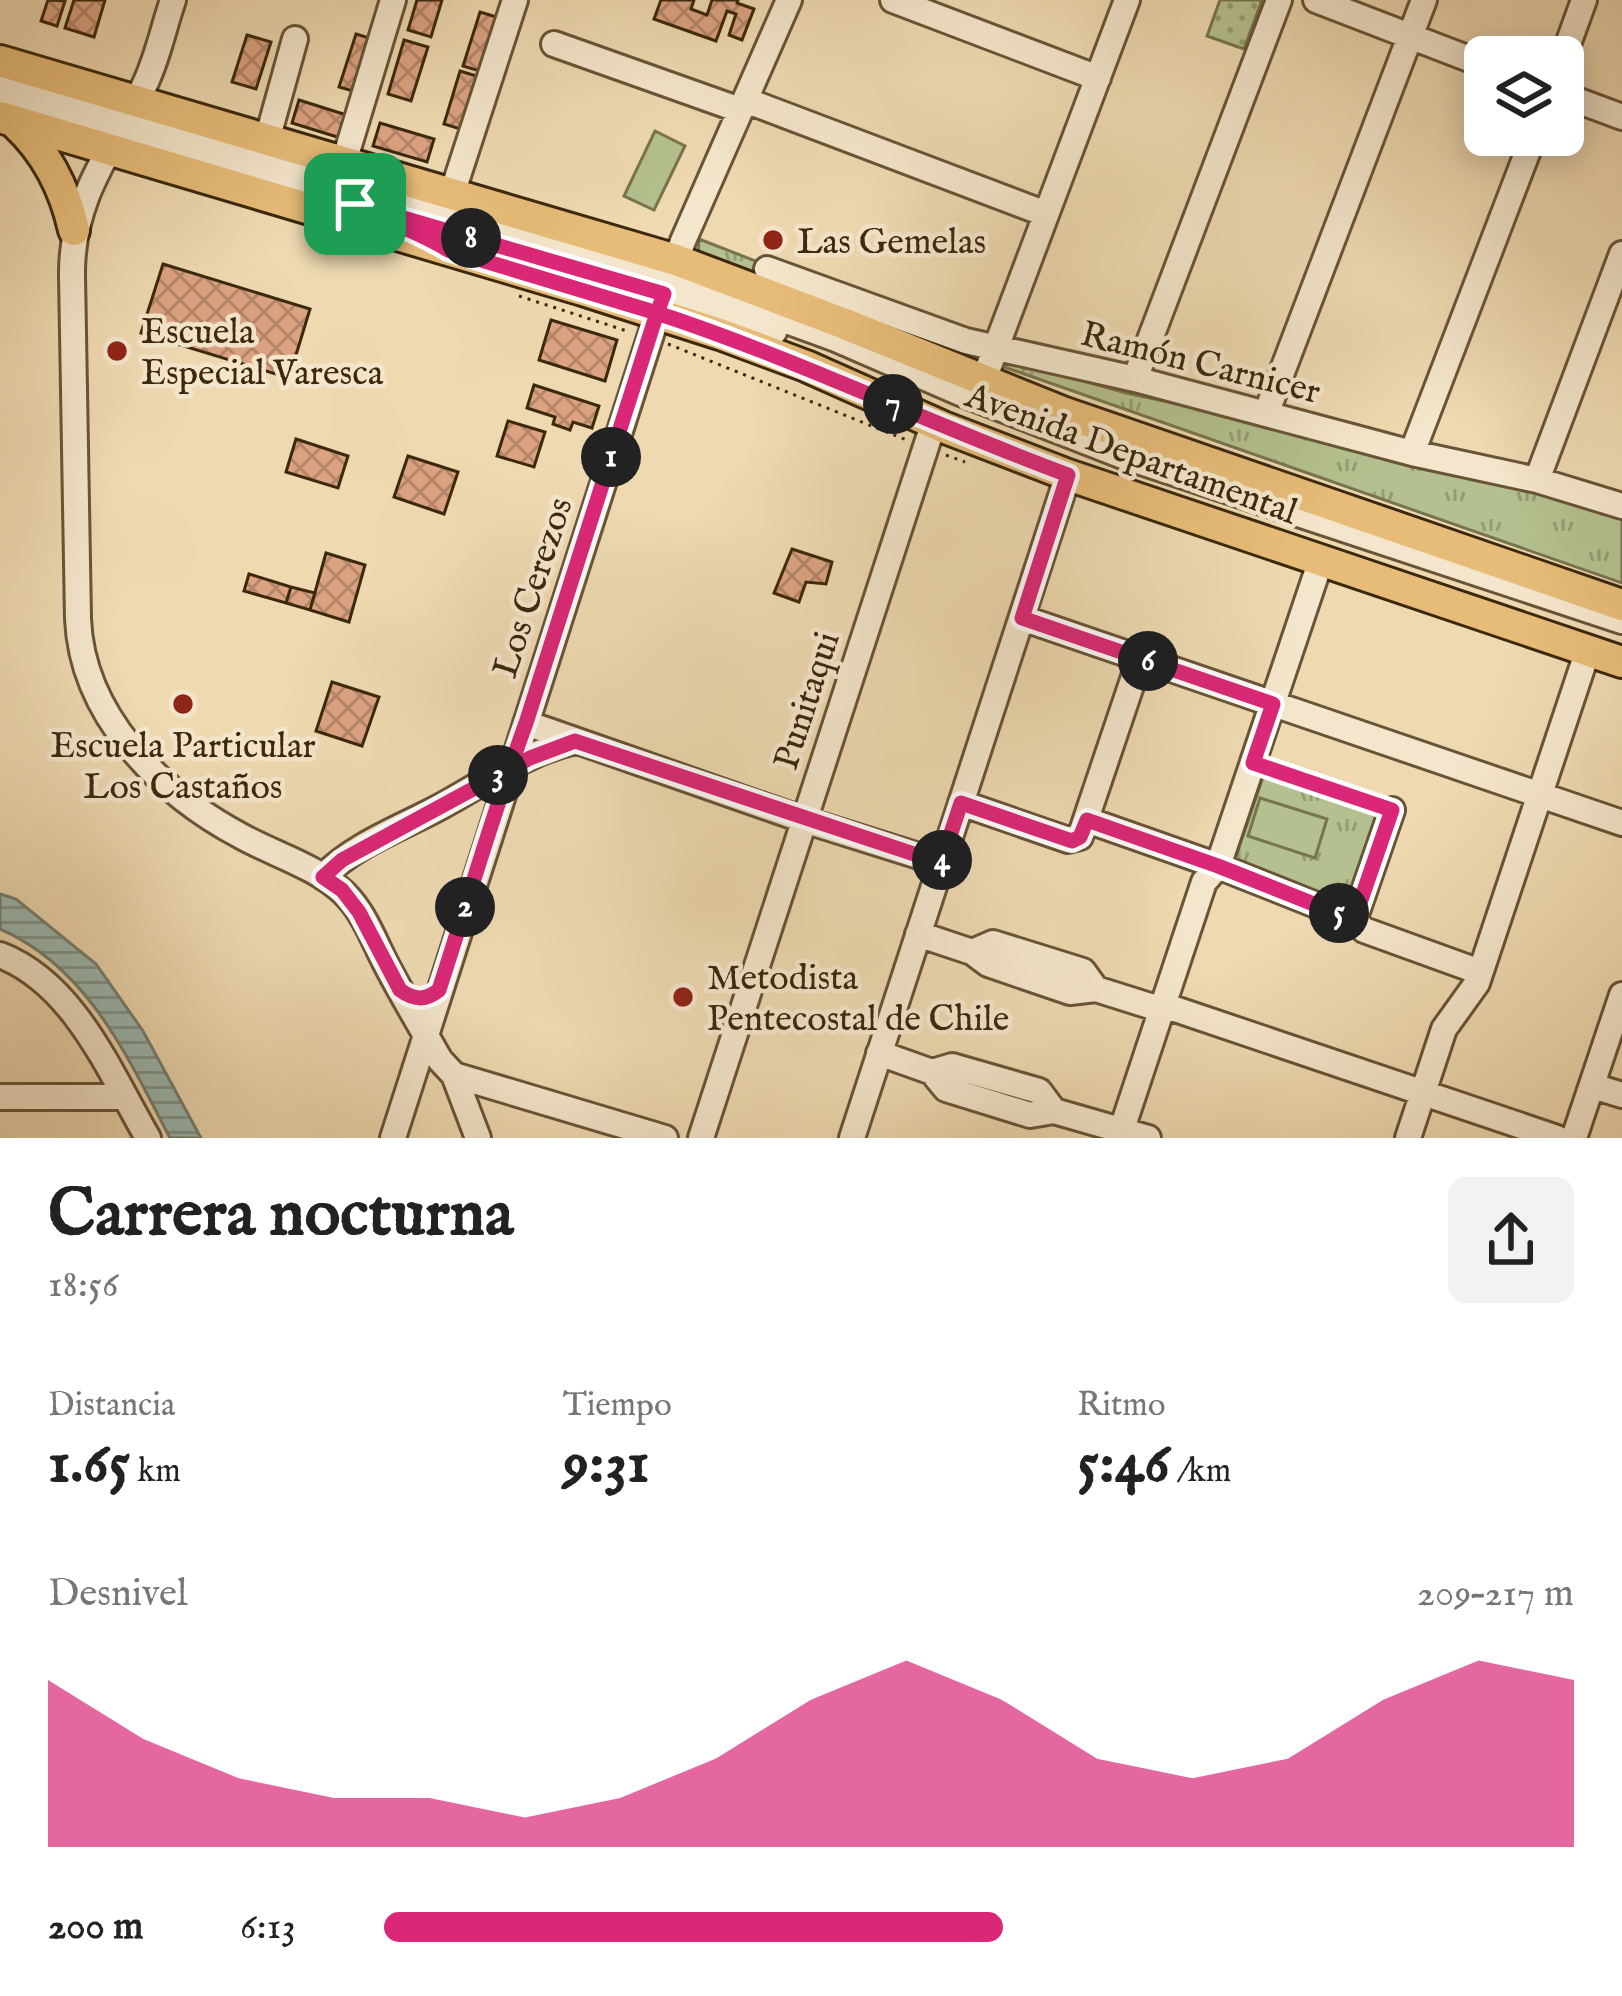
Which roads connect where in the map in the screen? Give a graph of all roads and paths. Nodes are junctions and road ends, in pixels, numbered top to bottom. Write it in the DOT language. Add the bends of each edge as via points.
graph roads {
  1 [pos="172,0"];
  2 [pos="393,0"];
  3 [pos="515,0"];
  4 [pos="789,0"];
  5 [pos="893,0"];
  6 [pos="1127,0"];
  7 [pos="1280,0"];
  8 [pos="1316,0"];
  9 [pos="1424,0"];
  10 [pos="1585,0"];
  11 [pos="1410,36"];
  12 [pos="1571,36"];
  13 [pos="295,39"];
  14 [pos="554,44"];
  15 [pos="1464,57"];
  16 [pos="0,61"];
  17 [pos="1098,79"];
  18 [pos="0,80"];
  19 [pos="1584,103"];
  20 [pos="743,105"];
  21 [pos="4,112"];
  22 [pos="1622,118"];
  23 [pos="122,126"];
  24 [pos="267,140"];
  25 [pos="1526,156"];
  26 [pos="344,162"];
  27 [pos="452,194"];
  28 [pos="355,204"];
  29 [pos="1046,214"];
  30 [pos="74,230"];
  31 [pos="448,250"];
  32 [pos="1622,254"];
  33 [pos="767,269"];
  34 [pos="519,296"];
  35 [pos="663,297"];
  36 [pos="996,347"];
  37 [pos="1136,379"];
  38 [pos="982,382"];
  39 [pos="1265,414"];
  40 [pos="929,435"];
  41 [pos="1412,453"];
  42 [pos="978,466"];
  43 [pos="1068,475"];
  44 [pos="1537,480"];
  45 [pos="1622,506"];
  46 [pos="1321,560"];
  47 [pos="1622,605"];
  48 [pos="1022,618"];
  49 [pos="1622,621"];
  50 [pos="1622,638"];
  51 [pos="1588,650"];
  52 [pos="1140,658"];
  53 [pos="1622,662"];
  54 [pos="1273,704"];
  55 [pos="526,723"];
  56 [pos="575,741"];
  57 [pos="1253,763"];
  58 [pos="510,768"];
  59 [pos="466,793"];
  60 [pos="1540,795"];
  61 [pos="961,803"];
  62 [pos="1392,810"];
  63 [pos="804,820"];
  64 [pos="494,821"];
  65 [pos="1622,823"];
  66 [pos="1082,830"];
  67 [pos="941,863"];
  68 [pos="1218,866"];
  69 [pos="323,877"];
  70 [pos="1354,920"];
  71 [pos="918,934"];
  72 [pos="0,955"];
  73 [pos="1480,972"];
  74 [pos="400,990"];
  75 [pos="439,990"];
  76 [pos="1622,994"];
  77 [pos="1163,1007"];
  78 [pos="426,1035"];
  79 [pos="880,1053"];
  80 [pos="454,1075"];
  81 [pos="1592,1086"];
  82 [pos="1423,1092"];
  83 [pos="1622,1095"];
  84 [pos="0,1097"];
  85 [pos="124,1097"];
  86 [pos="1120,1134"];
  87 [pos="148,1138"];
  88 [pos="393,1138"];
  89 [pos="478,1138"];
  90 [pos="664,1138"];
  91 [pos="701,1138"];
  92 [pos="851,1138"];
  93 [pos="1148,1138"];
  94 [pos="1408,1138"];
  95 [pos="1557,1138"];
  96 [pos="1574,1138"];
  1 -- 23 [label="street" via="148,77"];
  2 -- 26 [label="street"];
  3 -- 27 [label="street"];
  4 -- 20 [label="street, Los Cerezos"];
  5 -- 17 [label="street"];
  6 -- 17 [label="street"];
  7 -- 37 [label="street"];
  8 -- 11 [label="street"];
  9 -- 11 [label="street"];
  10 -- 12 [label="street"];
  11 -- 15 [label="street"];
  11 -- 39 [label="street"];
  13 -- 24 [label="street"];
  14 -- 20 [label="street"];
  16 -- 23 [label="main road, Avenida Departamental"];
  17 -- 29 [label="street"];
  18 -- 23 [label="street"];
  19 -- 22 [label="street"];
  20 -- 29 [label="street"];
  20 -- 35 [label="street, Los Cerezos"];
  21 -- 23 [label="main road, Avenida Departamental"];
  21 -- 30 [label="main road" via="41,151"];
  23 -- 24 [label="main road, Avenida Departamental"];
  23 -- 28 [label="street"];
  23 -- 30 [label="street"];
  23 -- 31 [label="main road, Avenida Departamental"];
  23 -- 35 [label="street"];
  24 -- 26 [label="main road, Avenida Departamental"];
  25 -- 41 [label="street"];
  26 -- 27 [label="main road, Avenida Departamental"];
  27 -- 35 [label="main road, Avenida Departamental"];
  28 -- 31 [label="street"];
  28 -- 35 [label="street"];
  29 -- 36 [label="street"];
  30 -- 69 [label="street" via="78,635 92,689 118,732 177,792 236,834"];
  31 -- 35 [label="main road, Avenida Departamental"];
  32 -- 44 [label="street"];
  33 -- 36 [label="street, Ramón Carnicer"];
  34 -- 35 [label="path"];
  35 -- 38 [label="main road, Avenida Departamental" via="845,324"];
  35 -- 40 [label="main road, Avenida Departamental"];
  35 -- 40 [label="path" via="688,351"];
  35 -- 49 [label="street" via="836,339 1123,456"];
  35 -- 50 [label="street" via="844,358 1054,447"];
  35 -- 55 [label="street, Los Cerezos"];
  36 -- 37 [label="street, Ramón Carnicer"];
  36 -- 38 [label="street"];
  37 -- 39 [label="street, Ramón Carnicer"];
  38 -- 47 [label="main road, Avenida Departamental"];
  39 -- 41 [label="street, Ramón Carnicer"];
  40 -- 42 [label="path"];
  40 -- 43 [label="main road, Avenida Departamental"];
  40 -- 63 [label="street, Punitaqui"];
  41 -- 44 [label="street, Ramón Carnicer"];
  43 -- 46 [label="main road, Avenida Departamental"];
  43 -- 48 [label="street"];
  44 -- 45 [label="street, Ramón Carnicer"];
  46 -- 51 [label="main road, Avenida Departamental"];
  46 -- 54 [label="street"];
  48 -- 52 [label="street"];
  48 -- 61 [label="street"];
  51 -- 53 [label="main road, Avenida Departamental"];
  51 -- 60 [label="street"];
  52 -- 54 [label="street"];
  52 -- 66 [label="street"];
  54 -- 57 [label="street"];
  54 -- 60 [label="street"];
  55 -- 56 [label="street"];
  55 -- 58 [label="street, Los Cerezos"];
  56 -- 58 [label="street"];
  56 -- 63 [label="street"];
  57 -- 62 [label="path"];
  57 -- 68 [label="street"];
  58 -- 59 [label="street"];
  58 -- 64 [label="street, Los Cerezos"];
  59 -- 64 [label="street" via="490,803"];
  59 -- 69 [label="street"];
  60 -- 65 [label="street"];
  60 -- 73 [label="street"];
  61 -- 66 [label="street" via="1068,840"];
  61 -- 67 [label="street"];
  62 -- 70 [label="street"];
  63 -- 67 [label="street"];
  63 -- 91 [label="street, Punitaqui"];
  64 -- 75 [label="street, Los Cerezos"];
  66 -- 68 [label="street"];
  67 -- 71 [label="street"];
  68 -- 70 [label="street"];
  68 -- 77 [label="street" via="1204,882"];
  69 -- 74 [label="street" via="359,912"];
  70 -- 73 [label="street"];
  71 -- 77 [label="street" via="972,952 993,943 1082,971 1096,989"];
  71 -- 79 [label="street"];
  72 -- 85 [label="street" via="64,999"];
  73 -- 82 [label="street" via="1444,1029"];
  74 -- 75 [label="street" via="420,999"];
  74 -- 78 [label="street"];
  75 -- 78 [label="street, Los Cerezos"];
  76 -- 81 [label="street"];
  77 -- 82 [label="street"];
  77 -- 86 [label="street"];
  78 -- 80 [label="street"];
  78 -- 88 [label="street, Los Cerezos"];
  79 -- 86 [label="street" via="932,1072 952,1066 1039,1091 1054,1111"];
  79 -- 92 [label="street"];
  80 -- 89 [label="street"];
  80 -- 90 [label="street"];
  81 -- 83 [label="street"];
  81 -- 96 [label="street"];
  82 -- 94 [label="street"];
  82 -- 95 [label="street"];
  84 -- 85 [label="street"];
  85 -- 87 [label="street"];
  86 -- 93 [label="street"];
}
